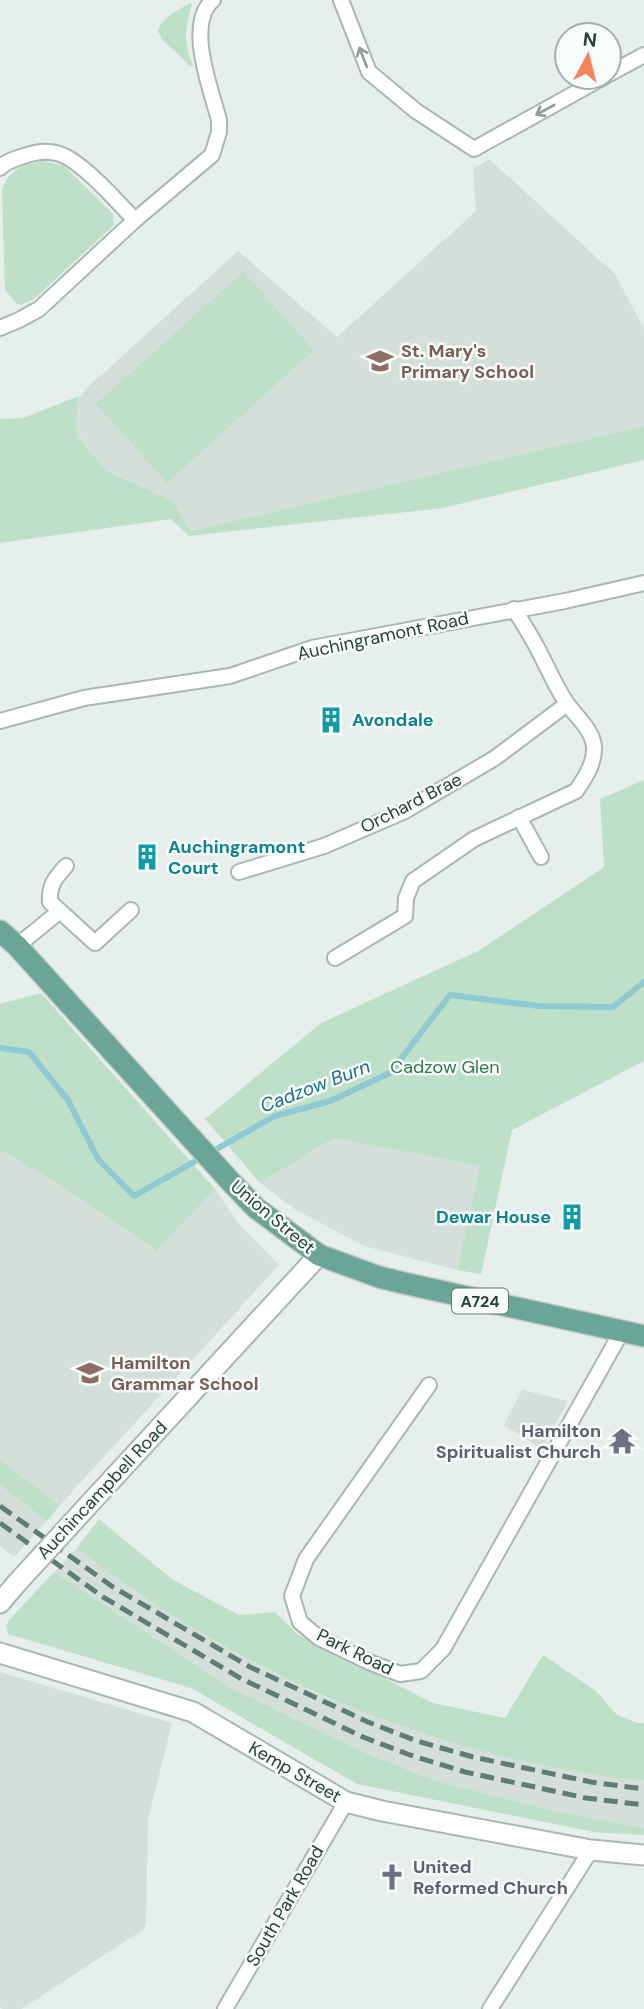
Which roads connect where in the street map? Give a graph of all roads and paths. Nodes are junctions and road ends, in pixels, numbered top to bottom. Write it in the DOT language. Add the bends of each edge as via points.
graph roads {
  1 [pos="213,0"];
  2 [pos="341,0"];
  3 [pos="644,55"];
  4 [pos="623,66"];
  5 [pos="579,91"];
  6 [pos="0,168"];
  7 [pos="135,220"];
  8 [pos="0,328"];
  9 [pos="644,583"];
  10 [pos="514,609"];
  11 [pos="567,704"];
  12 [pos="0,721"];
  13 [pos="519,817"];
  14 [pos="541,857"];
  15 [pos="66,866"];
  16 [pos="239,872"];
  17 [pos="131,910"];
  18 [pos="60,911"];
  19 [pos="0,931"];
  20 [pos="17,946"];
  21 [pos="335,958"];
  22 [pos="319,1255"];
  23 [pos="622,1331"];
  24 [pos="644,1336"];
  25 [pos="429,1385"];
  26 [pos="0,1603"];
  27 [pos="0,1653"];
  28 [pos="346,1802"];
  29 [pos="591,1850"];
  30 [pos="644,1854"];
  31 [pos="225,2009"];
  32 [pos="489,2009"];
  1 -- 7 [label="street" via="201,21 200,41 219,120 217,143 212,155"];
  5 -- 2 [label="street, one-way" via="474,149 416,111 369,72"];
  3 -- 4 [label="street"];
  6 -- 7 [label="street" via="38,151 58,153 76,163"];
  7 -- 8 [label="street" via="39,309"];
  9 -- 10 [label="street, Auchingramont Road"];
  10 -- 11 [label="street"];
  10 -- 12 [label="street, Auchingramont Road" via="312,648 230,676 84,698"];
  11 -- 13 [label="street" via="594,743 593,759 576,791"];
  11 -- 16 [label="street, Orchard Brae" via="495,758 405,810 324,846"];
  13 -- 14 [label="street"];
  13 -- 21 [label="street" via="474,839 413,881 405,916"];
  15 -- 18 [label="street" via="52,882 50,893 50,902"];
  17 -- 18 [label="street" via="95,943"];
  18 -- 20 [label="street"];
  19 -- 20 [label="main road, Union Street / A724"];
  20 -- 22 [label="main road, Union Street / A724" via="256,1208"];
  22 -- 23 [label="main road, Union Street / A724" via="379,1277"];
  22 -- 26 [label="street, Auchincampbell Road, bridge"];
  23 -- 24 [label="main road, Union Street / A724"];
  23 -- 25 [label="street, Park Road" via="443,1649 421,1671 400,1674 319,1638 300,1622 292,1596 306,1559"];
  27 -- 28 [label="street, Kemp Street" via="193,1712"];
  28 -- 29 [label="street, Kemp Street"];
  28 -- 31 [label="street, South Park Road"];
  29 -- 30 [label="street, Kemp Street"];
  29 -- 32 [label="street"];
}
